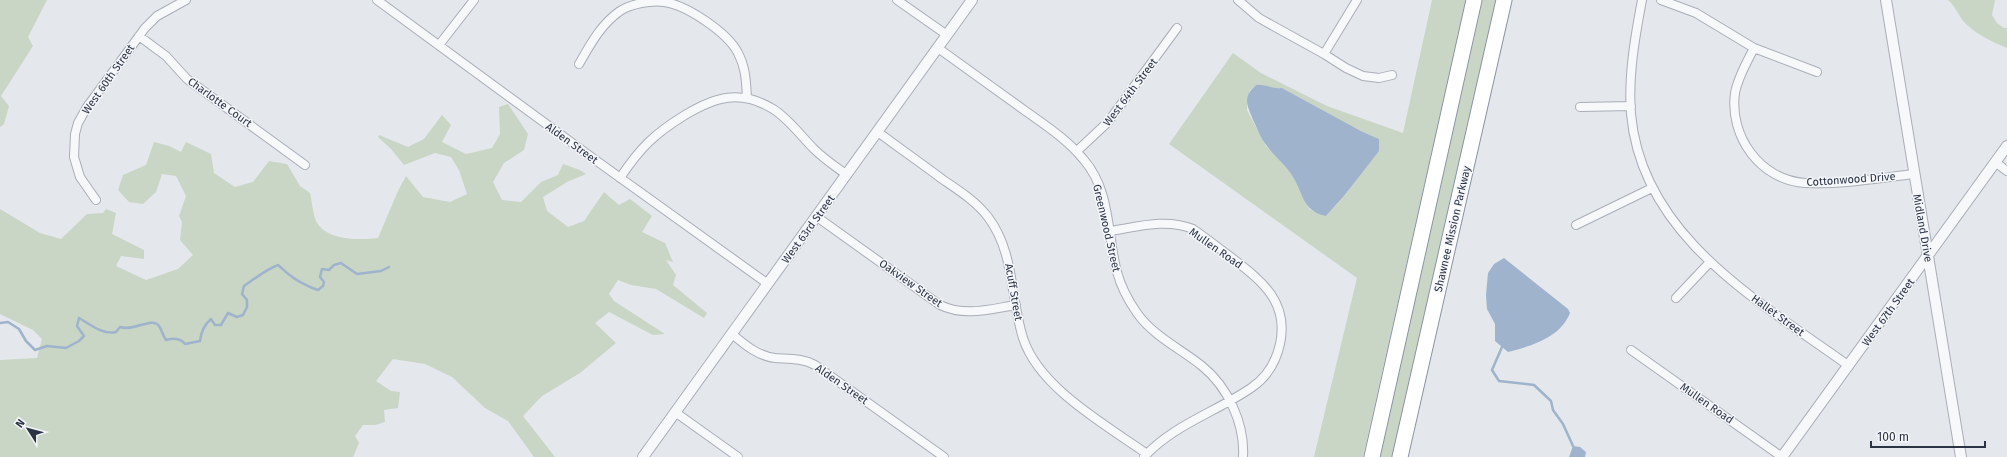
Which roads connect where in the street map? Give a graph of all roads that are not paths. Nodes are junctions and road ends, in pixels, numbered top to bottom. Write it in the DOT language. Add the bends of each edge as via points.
graph roads {
  1 [pos="186,0"];
  2 [pos="377,0"];
  3 [pos="474,0"];
  4 [pos="897,0"];
  5 [pos="972,0"];
  6 [pos="1238,0"];
  7 [pos="1357,0"];
  8 [pos="1474,0"];
  9 [pos="1504,0"];
  10 [pos="1642,0"];
  11 [pos="1661,0"];
  12 [pos="1886,0"];
  13 [pos="1177,28"];
  14 [pos="947,35"];
  15 [pos="139,36"];
  16 [pos="439,45"];
  17 [pos="938,48"];
  18 [pos="1754,48"];
  19 [pos="1324,54"];
  20 [pos="579,64"];
  21 [pos="1817,72"];
  22 [pos="1392,75"];
  23 [pos="747,98"];
  24 [pos="1580,106"];
  25 [pos="1631,106"];
  26 [pos="878,132"];
  27 [pos="2007,146"];
  28 [pos="1077,151"];
  29 [pos="1995,162"];
  30 [pos="306,165"];
  31 [pos="2007,171"];
  32 [pos="1914,174"];
  33 [pos="847,175"];
  34 [pos="620,178"];
  35 [pos="1652,188"];
  36 [pos="96,200"];
  37 [pos="817,217"];
  38 [pos="1576,226"];
  39 [pos="1110,231"];
  40 [pos="1928,256"];
  41 [pos="1710,262"];
  42 [pos="768,284"];
  43 [pos="1676,298"];
  44 [pos="1016,305"];
  45 [pos="732,334"];
  46 [pos="1631,350"];
  47 [pos="1849,366"];
  48 [pos="1229,401"];
  49 [pos="675,412"];
  50 [pos="1146,456"];
  51 [pos="642,457"];
  52 [pos="738,457"];
  53 [pos="944,457"];
  54 [pos="1243,457"];
  55 [pos="1372,457"];
  56 [pos="1400,457"];
  57 [pos="1782,457"];
  58 [pos="1961,457"];
  1 -- 15 [label="street, West 60th Street" via="157,16"];
  2 -- 16 [label="street, Alden Street"];
  3 -- 16 [label="street"];
  4 -- 14 [label="street"];
  5 -- 14 [label="street, West 63rd Street"];
  6 -- 19 [label="street" via="1260,18"];
  7 -- 19 [label="street"];
  8 -- 55 [label="highway"];
  9 -- 56 [label="highway, Shawnee Mission Parkway"];
  10 -- 25 [label="street, Hallet Street" via="1633,58"];
  11 -- 18 [label="street" via="1696,13"];
  12 -- 32 [label="street, Midland Drive"];
  13 -- 28 [label="street, West 64th Street" via="1108,122"];
  14 -- 17 [label="street, West 63rd Street"];
  15 -- 30 [label="street, Charlotte Court" via="166,56 188,79"];
  15 -- 36 [label="street, West 60th Street" via="87,107 75,134 76,168 84,185"];
  16 -- 34 [label="street, Alden Street"];
  17 -- 26 [label="street, West 63rd Street"];
  17 -- 28 [label="street, Greenwood Street" via="1065,139"];
  18 -- 21 [label="street"];
  18 -- 32 [label="street, Cottonwood Drive" via="1737,85 1735,111 1737,127 1743,142 1763,165 1782,177 1805,183"];
  19 -- 22 [label="street" via="1363,76 1379,78"];
  20 -- 23 [label="street" via="600,30 621,10 648,2 664,2 688,10 733,44 744,66"];
  23 -- 33 [label="street" via="774,109 823,157"];
  23 -- 34 [label="street" via="735,97 710,102 662,129 639,151"];
  24 -- 25 [label="street"];
  25 -- 35 [label="street, Hallet Street" via="1636,140"];
  26 -- 33 [label="street, West 63rd Street"];
  26 -- 44 [label="street, Acuff Street" via="963,194 988,217 998,232 1007,254"];
  27 -- 29 [label="street, West 67th Street"];
  28 -- 39 [label="street, Greenwood Street" via="1089,167 1101,192"];
  29 -- 31 [label="street"];
  29 -- 40 [label="street, West 67th Street"];
  32 -- 40 [label="street, Midland Drive"];
  33 -- 37 [label="street, West 63rd Street"];
  34 -- 42 [label="street, Alden Street"];
  35 -- 38 [label="street"];
  35 -- 41 [label="street, Hallet Street" via="1674,223"];
  37 -- 42 [label="street, West 63rd Street"];
  37 -- 44 [label="street, Oakview Street" via="950,310 972,312"];
  39 -- 48 [label="street, Greenwood Street" via="1116,272 1128,299 1149,326 1213,377"];
  39 -- 48 [label="street, Mullen Road" via="1162,223 1182,225 1203,236 1269,290 1276,301 1282,328 1277,356 1267,373 1250,389"];
  40 -- 47 [label="street, West 67th Street"];
  40 -- 58 [label="street, Midland Drive"];
  41 -- 43 [label="street"];
  41 -- 47 [label="street, Hallet Street"];
  42 -- 45 [label="street, West 63rd Street"];
  44 -- 50 [label="street, Acuff Street" via="1024,339 1040,371 1067,397"];
  45 -- 49 [label="street, West 63rd Street"];
  45 -- 53 [label="street, Alden Street" via="763,355 795,359 815,365"];
  46 -- 57 [label="street, Mullen Road"];
  47 -- 57 [label="street, West 67th Street"];
  48 -- 50 [label="street, Mullen Road" via="1164,438"];
  48 -- 54 [label="street, Greenwood Street" via="1240,427"];
  49 -- 51 [label="street, West 63rd Street"];
  49 -- 52 [label="street"];
}
